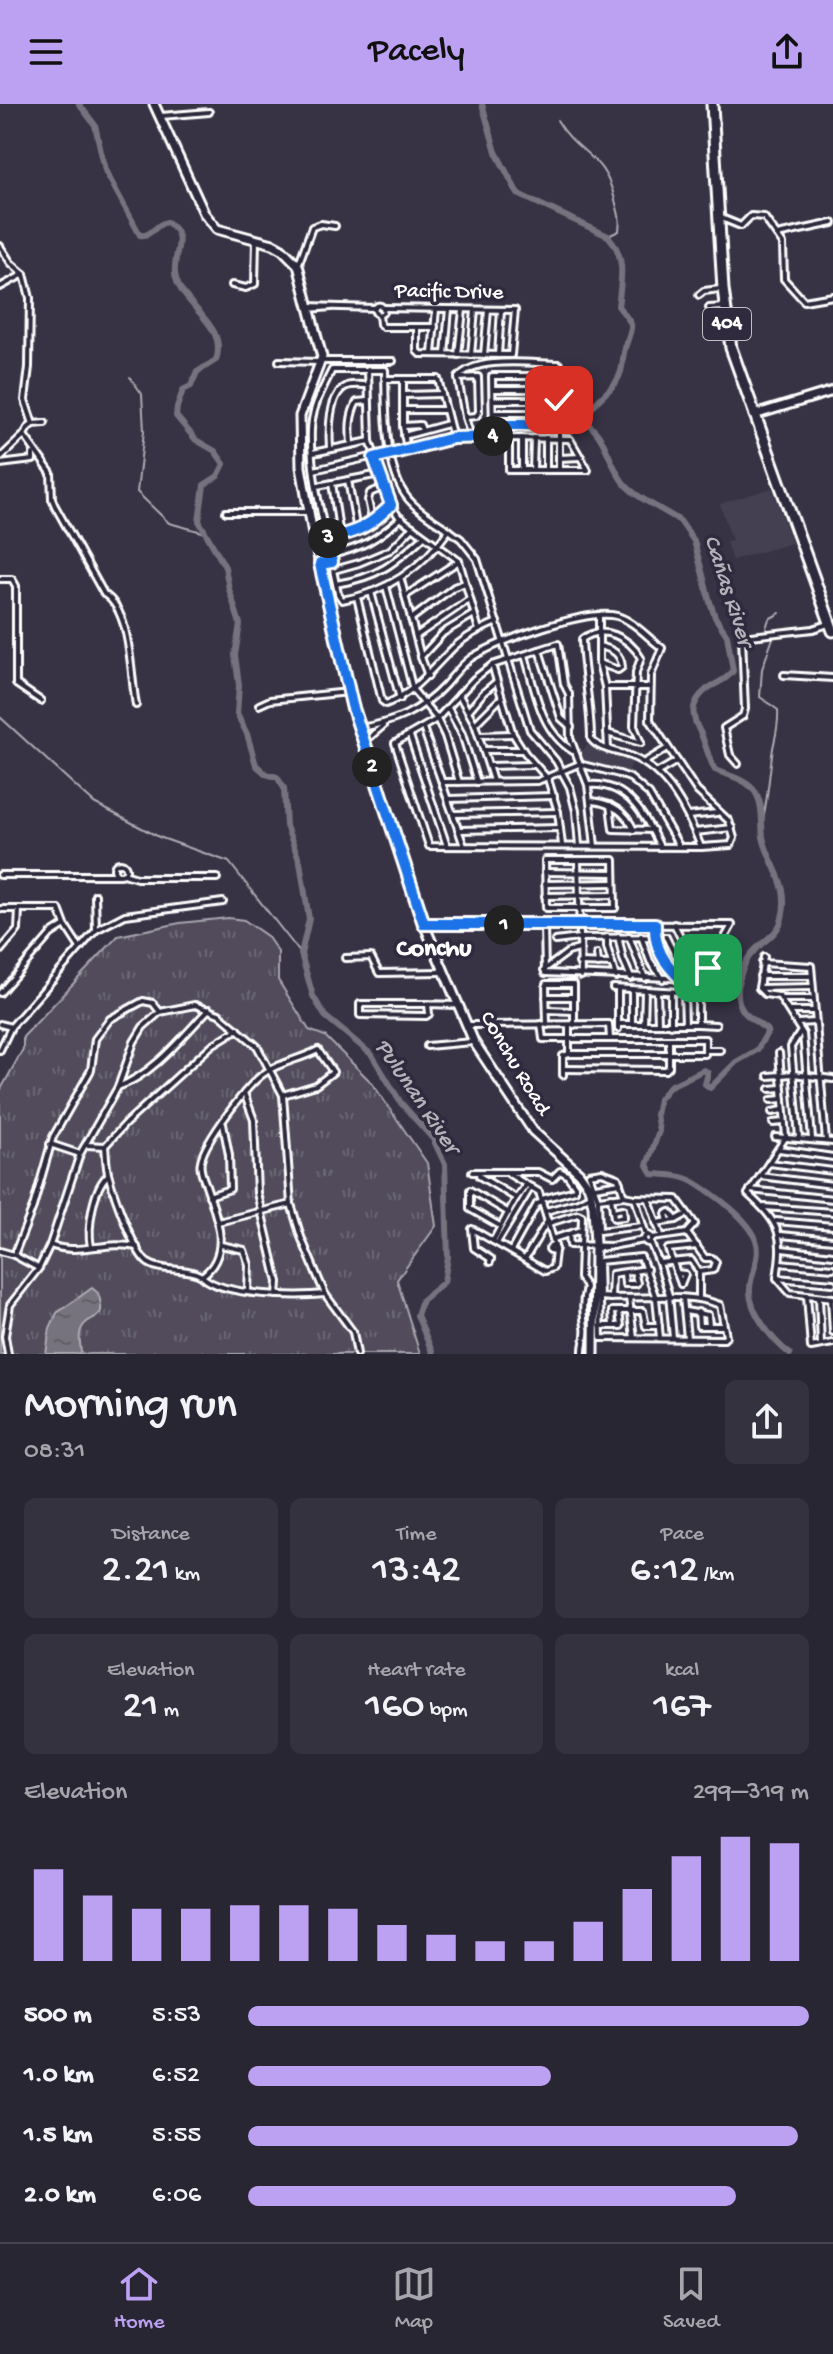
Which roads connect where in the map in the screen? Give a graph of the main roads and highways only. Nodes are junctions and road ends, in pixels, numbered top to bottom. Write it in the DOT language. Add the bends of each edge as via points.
graph roads {
  1 [pos="154,104"];
  2 [pos="712,104"];
  3 [pos="833,391"];
  4 [pos="754,415"];
  5 [pos="832,627"];
  6 [pos="594,1354"];
  1 -- 6 [label="main road, Conchu Road" via="213,226 282,249 298,265 322,361 302,405 301,467 349,692 424,924 474,1042 533,1131 579,1173 594,1195"];
  2 -- 4 [label="main road, 404" via="724,307 732,354"];
  3 -- 4 [label="main road"];
  4 -- 5 [label="main road, 404"];
}
